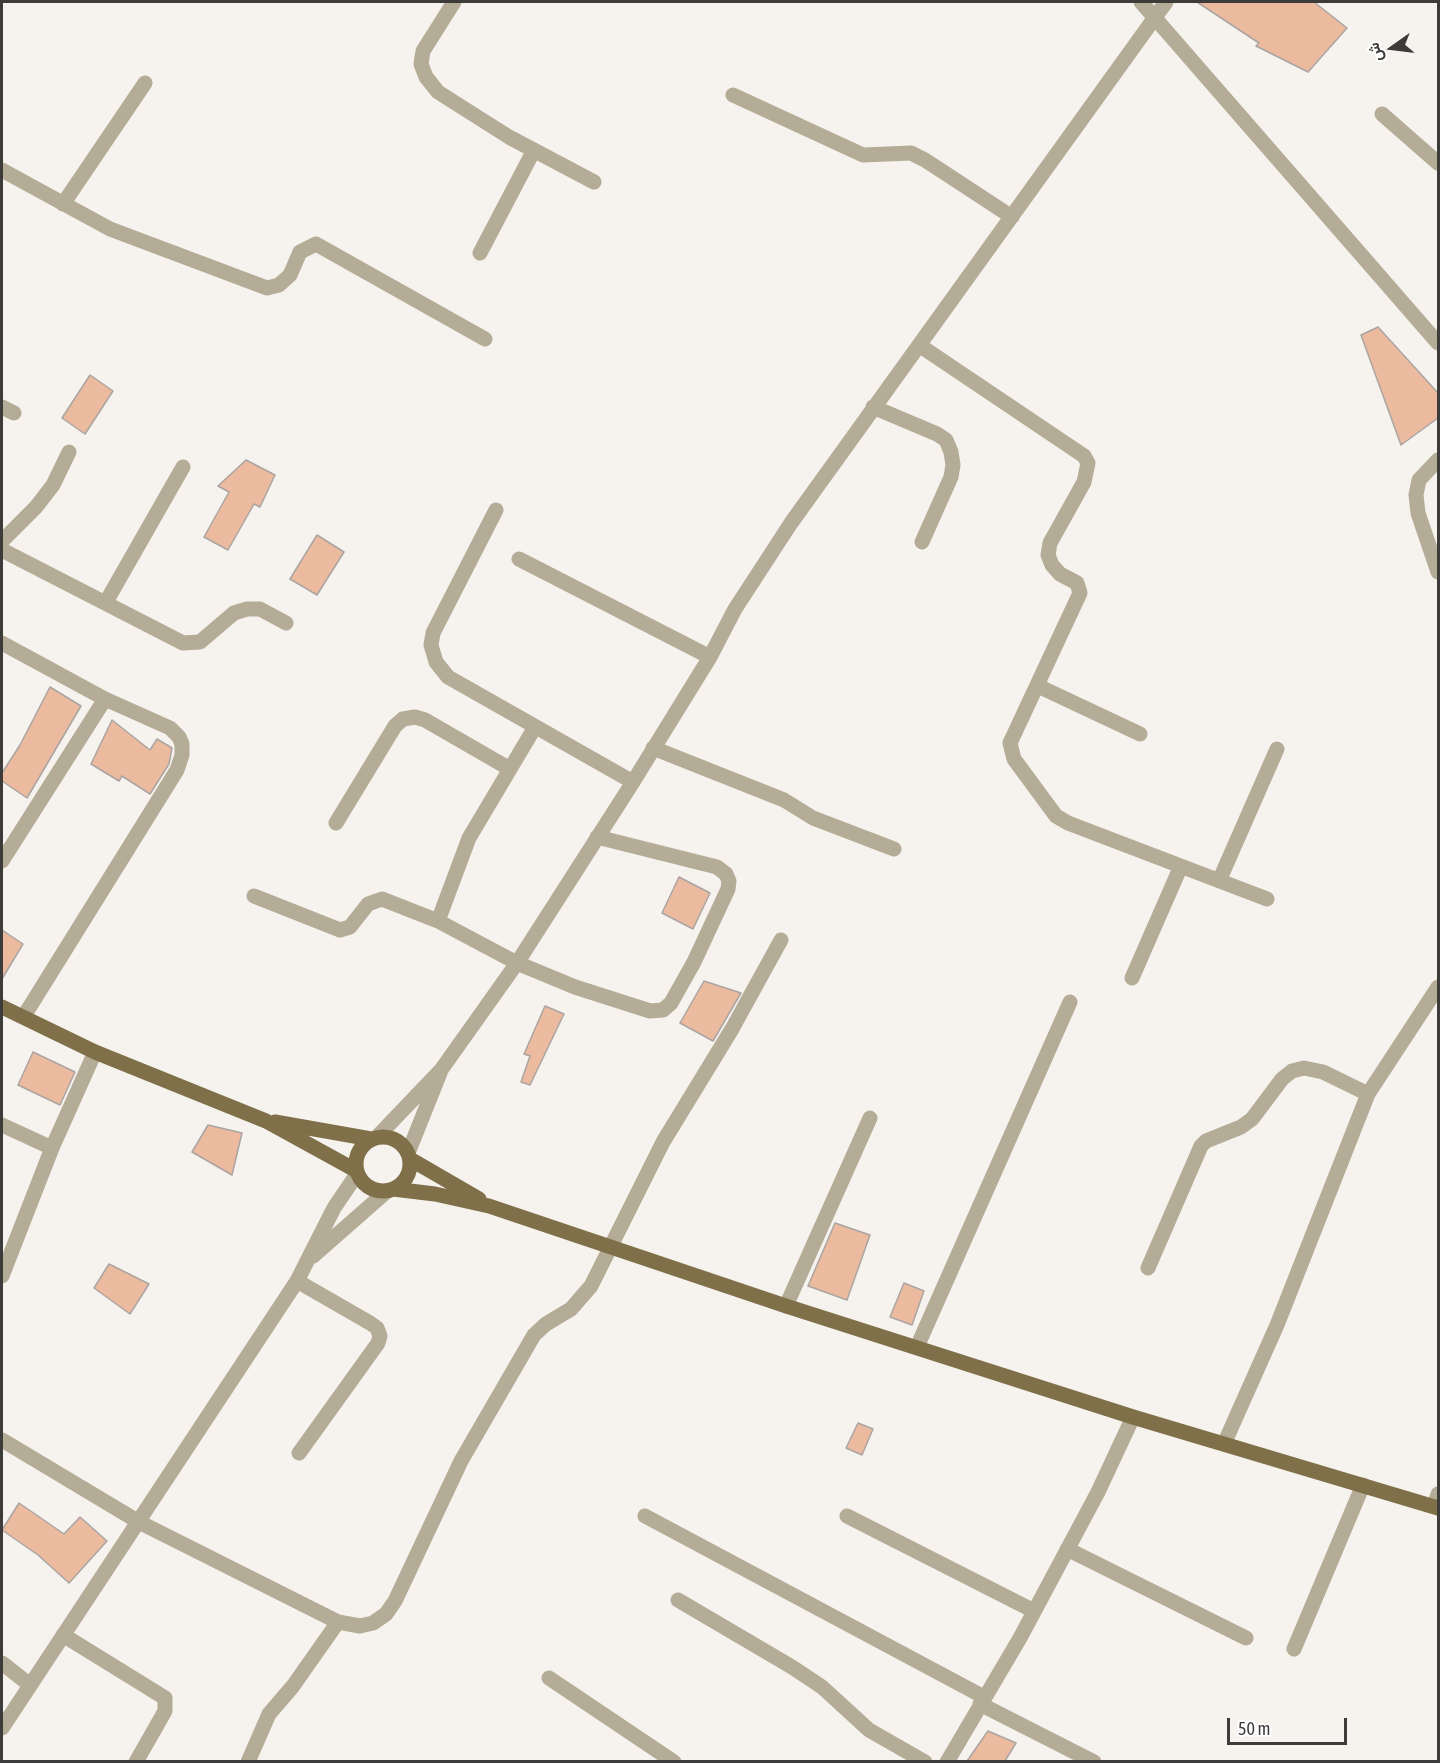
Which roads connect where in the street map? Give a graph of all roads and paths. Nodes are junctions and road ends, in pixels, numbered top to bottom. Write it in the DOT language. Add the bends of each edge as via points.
graph roads {
  1 [pos="454,2"];
  2 [pos="1141,2"];
  3 [pos="1166,2"];
  4 [pos="1155,19"];
  5 [pos="145,83"];
  6 [pos="733,95"];
  7 [pos="1382,114"];
  8 [pos="534,150"];
  9 [pos="1438,163"];
  10 [pos="2,170"];
  11 [pos="594,182"];
  12 [pos="63,204"];
  13 [pos="1012,217"];
  14 [pos="480,254"];
  15 [pos="486,339"];
  16 [pos="1438,343"];
  17 [pos="919,345"];
  18 [pos="873,407"];
  19 [pos="69,452"];
  20 [pos="1438,460"];
  21 [pos="183,467"];
  22 [pos="496,510"];
  23 [pos="2,541"];
  24 [pos="922,542"];
  25 [pos="2,550"];
  26 [pos="519,560"];
  27 [pos="1438,572"];
  28 [pos="106,602"];
  29 [pos="286,623"];
  30 [pos="2,643"];
  31 [pos="710,657"];
  32 [pos="1038,686"];
  33 [pos="105,699"];
  34 [pos="535,727"];
  35 [pos="1140,734"];
  36 [pos="653,748"];
  37 [pos="1277,749"];
  38 [pos="510,769"];
  39 [pos="633,782"];
  40 [pos="336,823"];
  41 [pos="597,837"];
  42 [pos="894,849"];
  43 [pos="2,861"];
  44 [pos="1181,866"];
  45 [pos="1219,881"];
  46 [pos="254,896"];
  47 [pos="1267,899"];
  48 [pos="438,921"];
  49 [pos="781,940"];
  50 [pos="517,963"];
  51 [pos="1132,978"];
  52 [pos="1438,987"];
  53 [pos="1070,1002"];
  54 [pos="2,1007"];
  55 [pos="24,1016"];
  56 [pos="95,1052"];
  57 [pos="441,1070"];
  58 [pos="1368,1094"];
  59 [pos="870,1118"];
  60 [pos="266,1121"];
  61 [pos="2,1125"];
  62 [pos="374,1138"];
  63 [pos="52,1148"];
  64 [pos="409,1156"];
  65 [pos="357,1172"];
  66 [pos="390,1190"];
  67 [pos="489,1206"];
  68 [pos="611,1246"];
  69 [pos="311,1258"];
  70 [pos="3,1268"];
  71 [pos="1148,1268"];
  72 [pos="297,1281"];
  73 [pos="786,1306"];
  74 [pos="917,1347"];
  75 [pos="1133,1418"];
  76 [pos="2,1440"];
  77 [pos="1224,1444"];
  78 [pos="299,1454"];
  79 [pos="1363,1485"];
  80 [pos="1437,1503"];
  81 [pos="645,1516"];
  82 [pos="847,1516"];
  83 [pos="139,1522"];
  84 [pos="1067,1549"];
  85 [pos="678,1600"];
  86 [pos="1034,1611"];
  87 [pos="338,1622"];
  88 [pos="63,1635"];
  89 [pos="1246,1638"];
  90 [pos="1294,1649"];
  91 [pos="2,1663"];
  92 [pos="549,1678"];
  93 [pos="30,1685"];
  94 [pos="982,1700"];
  95 [pos="2,1728"];
  96 [pos="136,1761"];
  97 [pos="248,1761"];
  98 [pos="674,1761"];
  99 [pos="925,1761"];
  100 [pos="947,1761"];
  101 [pos="1094,1761"];
  1 -- 8 [label="street" via="423,51 421,64 426,77 438,92"];
  2 -- 4 [label="street"];
  3 -- 4 [label="street"];
  4 -- 13 [label="street"];
  4 -- 16 [label="street"];
  5 -- 12 [label="street"];
  6 -- 13 [label="street" via="863,154 911,153"];
  7 -- 9 [label="street"];
  8 -- 11 [label="street"];
  8 -- 14 [label="street"];
  10 -- 12 [label="street"];
  12 -- 15 [label="street" via="110,229 267,288 279,285 290,275 300,252 316,244"];
  13 -- 17 [label="street"];
  17 -- 18 [label="street"];
  17 -- 32 [label="street" via="1084,456 1088,463 1084,482 1050,543 1048,555 1060,574 1077,583 1080,592"];
  18 -- 24 [label="street" via="937,434 946,440 951,452 951,477"];
  18 -- 31 [label="street" via="790,523 735,609"];
  19 -- 23 [label="street" via="53,485"];
  20 -- 27 [label="street" via="1419,480 1416,495 1418,513"];
  21 -- 28 [label="street"];
  22 -- 34 [label="street" via="433,633 431,645 436,662 448,676"];
  25 -- 28 [label="street"];
  26 -- 31 [label="street"];
  28 -- 29 [label="street" via="183,643 200,642 234,613 247,609 260,609"];
  30 -- 33 [label="street"];
  31 -- 36 [label="street"];
  32 -- 35 [label="street"];
  32 -- 44 [label="street" via="1010,742 1011,750 1056,816"];
  33 -- 43 [label="street"];
  33 -- 55 [label="street" via="170,728 179,737 182,756"];
  34 -- 38 [label="street"];
  34 -- 39 [label="street"];
  36 -- 39 [label="street"];
  36 -- 42 [label="street"];
  37 -- 45 [label="street"];
  38 -- 40 [label="street" via="425,720 403,719"];
  38 -- 48 [label="street" via="461,854"];
  39 -- 41 [label="street"];
  41 -- 50 [label="street"];
  41 -- 50 [label="street" via="717,867 729,881 704,941 671,1003 663,1010 650,1011"];
  44 -- 45 [label="street"];
  44 -- 51 [label="street"];
  45 -- 47 [label="street"];
  46 -- 48 [label="street" via="340,930 350,927 368,904 382,899"];
  48 -- 50 [label="street"];
  49 -- 68 [label="street" via="663,1142"];
  50 -- 57 [label="street"];
  52 -- 58 [label="street"];
  53 -- 74 [label="street"];
  54 -- 55 [label="main road"];
  55 -- 56 [label="main road"];
  56 -- 60 [label="main road"];
  56 -- 63 [label="street"];
  57 -- 62 [label="street"];
  57 -- 64 [label="street"];
  58 -- 71 [label="street" via="1323,1072 1304,1068 1287,1075 1252,1119 1201,1146"];
  58 -- 77 [label="street" via="1278,1325"];
  59 -- 73 [label="street"];
  60 -- 62 [label="main road"];
  60 -- 65 [label="main road"];
  61 -- 63 [label="street"];
  62 -- 64 [label="main road" via="395,1140"];
  62 -- 65 [label="main road" via="358,1153"];
  63 -- 70 [label="street"];
  64 -- 66 [label="main road" via="407,1177"];
  64 -- 67 [label="main road"];
  65 -- 66 [label="main road" via="370,1188"];
  65 -- 69 [label="street" via="326,1223"];
  66 -- 67 [label="main road" via="435,1194"];
  66 -- 69 [label="street"];
  67 -- 68 [label="main road"];
  68 -- 73 [label="main road"];
  68 -- 87 [label="street" via="581,1300 546,1323 522,1354 461,1461 395,1602 373,1623 360,1626"];
  69 -- 72 [label="street"];
  72 -- 78 [label="street" via="370,1323 380,1336"];
  72 -- 83 [label="street"];
  73 -- 74 [label="main road"];
  74 -- 75 [label="main road"];
  75 -- 77 [label="main road"];
  75 -- 84 [label="street"];
  76 -- 83 [label="street"];
  77 -- 79 [label="main road"];
  79 -- 80 [label="main road"];
  79 -- 90 [label="street"];
  81 -- 94 [label="street"];
  82 -- 86 [label="street"];
  83 -- 87 [label="street"];
  83 -- 88 [label="street"];
  84 -- 86 [label="street"];
  84 -- 89 [label="street"];
  85 -- 99 [label="street" via="792,1667 822,1687 869,1730"];
  86 -- 94 [label="street"];
  87 -- 97 [label="street" via="269,1714"];
  88 -- 93 [label="street"];
  88 -- 96 [label="street" via="165,1698 165,1711"];
  91 -- 93 [label="street"];
  92 -- 98 [label="street"];
  93 -- 95 [label="street"];
  94 -- 100 [label="street"];
  94 -- 101 [label="street"];
}
